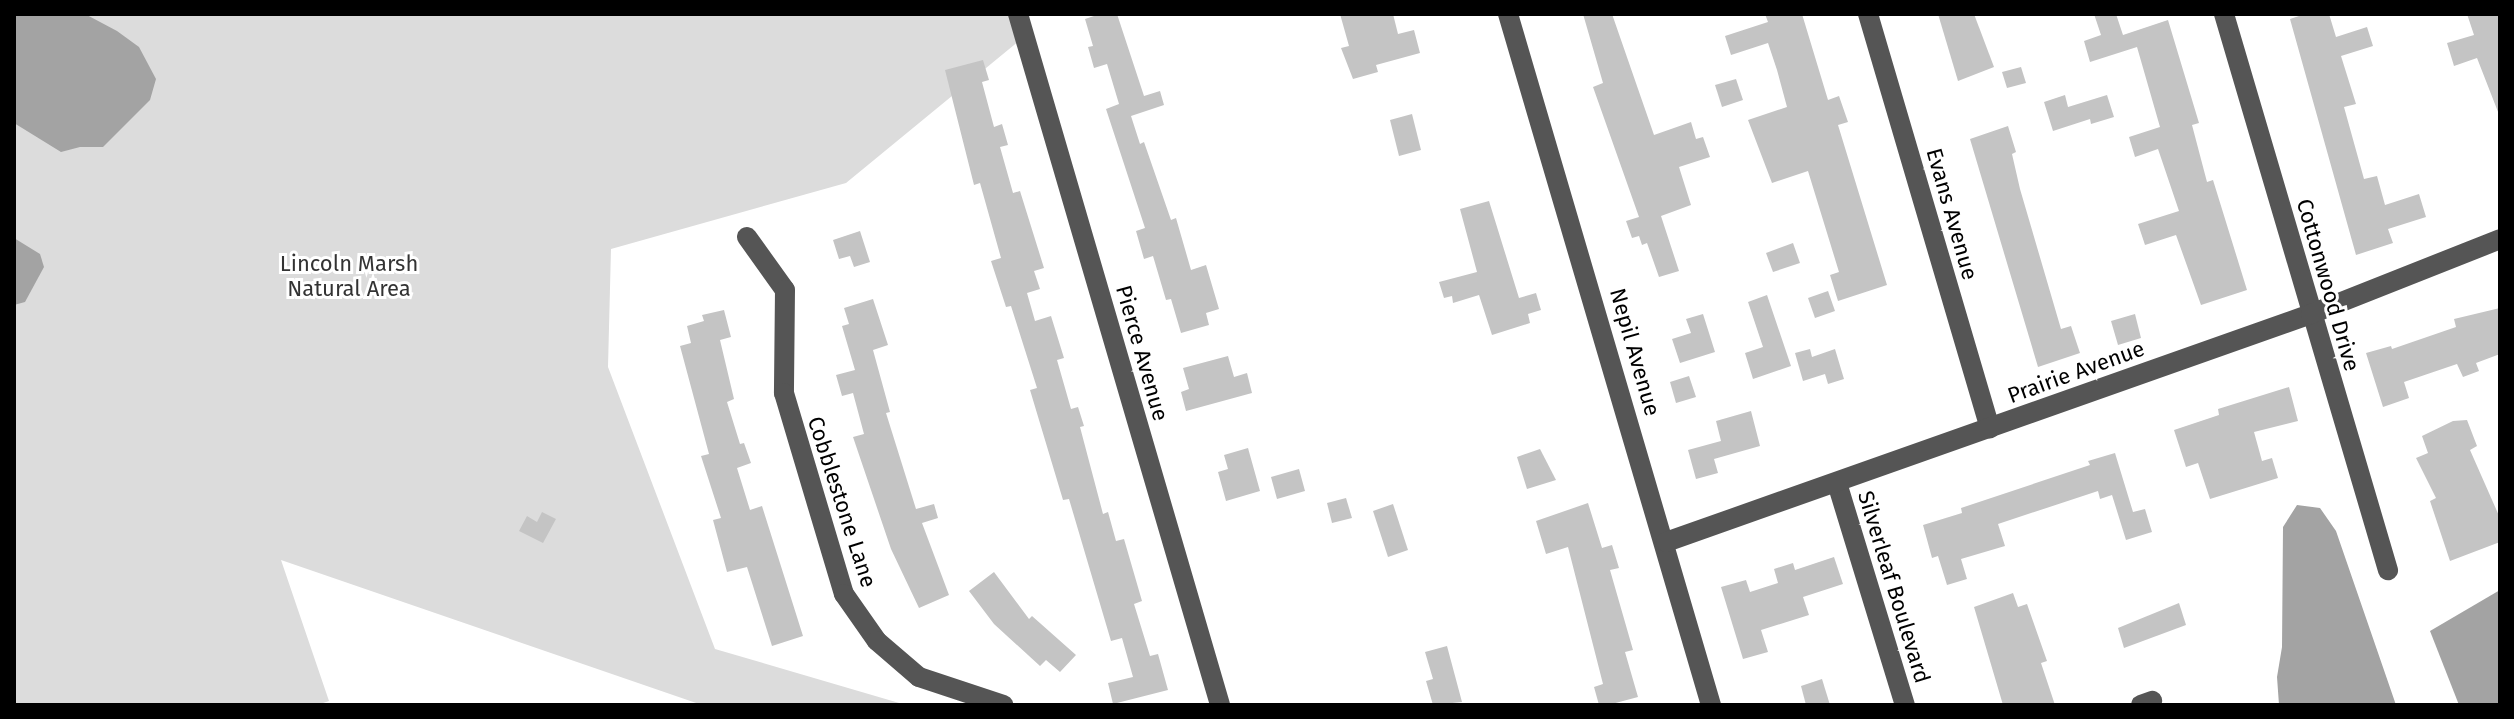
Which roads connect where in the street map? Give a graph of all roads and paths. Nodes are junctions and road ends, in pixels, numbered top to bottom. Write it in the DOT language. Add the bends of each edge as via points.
graph roads {
  1 [pos="1018,14"];
  2 [pos="1508,14"];
  3 [pos="1868,14"];
  4 [pos="2224,14"];
  5 [pos="747,237"];
  6 [pos="2500,239"];
  7 [pos="2311,314"];
  8 [pos="1990,428"];
  9 [pos="1837,483"];
  10 [pos="1666,542"];
  11 [pos="2388,570"];
  12 [pos="1003,705"];
  13 [pos="1220,705"];
  14 [pos="1711,705"];
  15 [pos="1905,705"];
  1 -- 13 [label="street, Pierce Avenue"];
  2 -- 10 [label="street, Nepil Avenue"];
  3 -- 8 [label="street, Evans Avenue"];
  4 -- 7 [label="street, Cottonwood Drive"];
  5 -- 12 [label="street, Cobblestone Lane" via="785,290 784,393 844,594 877,641 919,677"];
  6 -- 7 [label="street, Prairie Avenue"];
  7 -- 8 [label="street, Prairie Avenue"];
  7 -- 11 [label="street, Cottonwood Drive"];
  8 -- 9 [label="street, Prairie Avenue"];
  9 -- 10 [label="street, Prairie Avenue"];
  9 -- 15 [label="street, Silverleaf Boulevard"];
  10 -- 14 [label="street, Nepil Avenue"];
}
